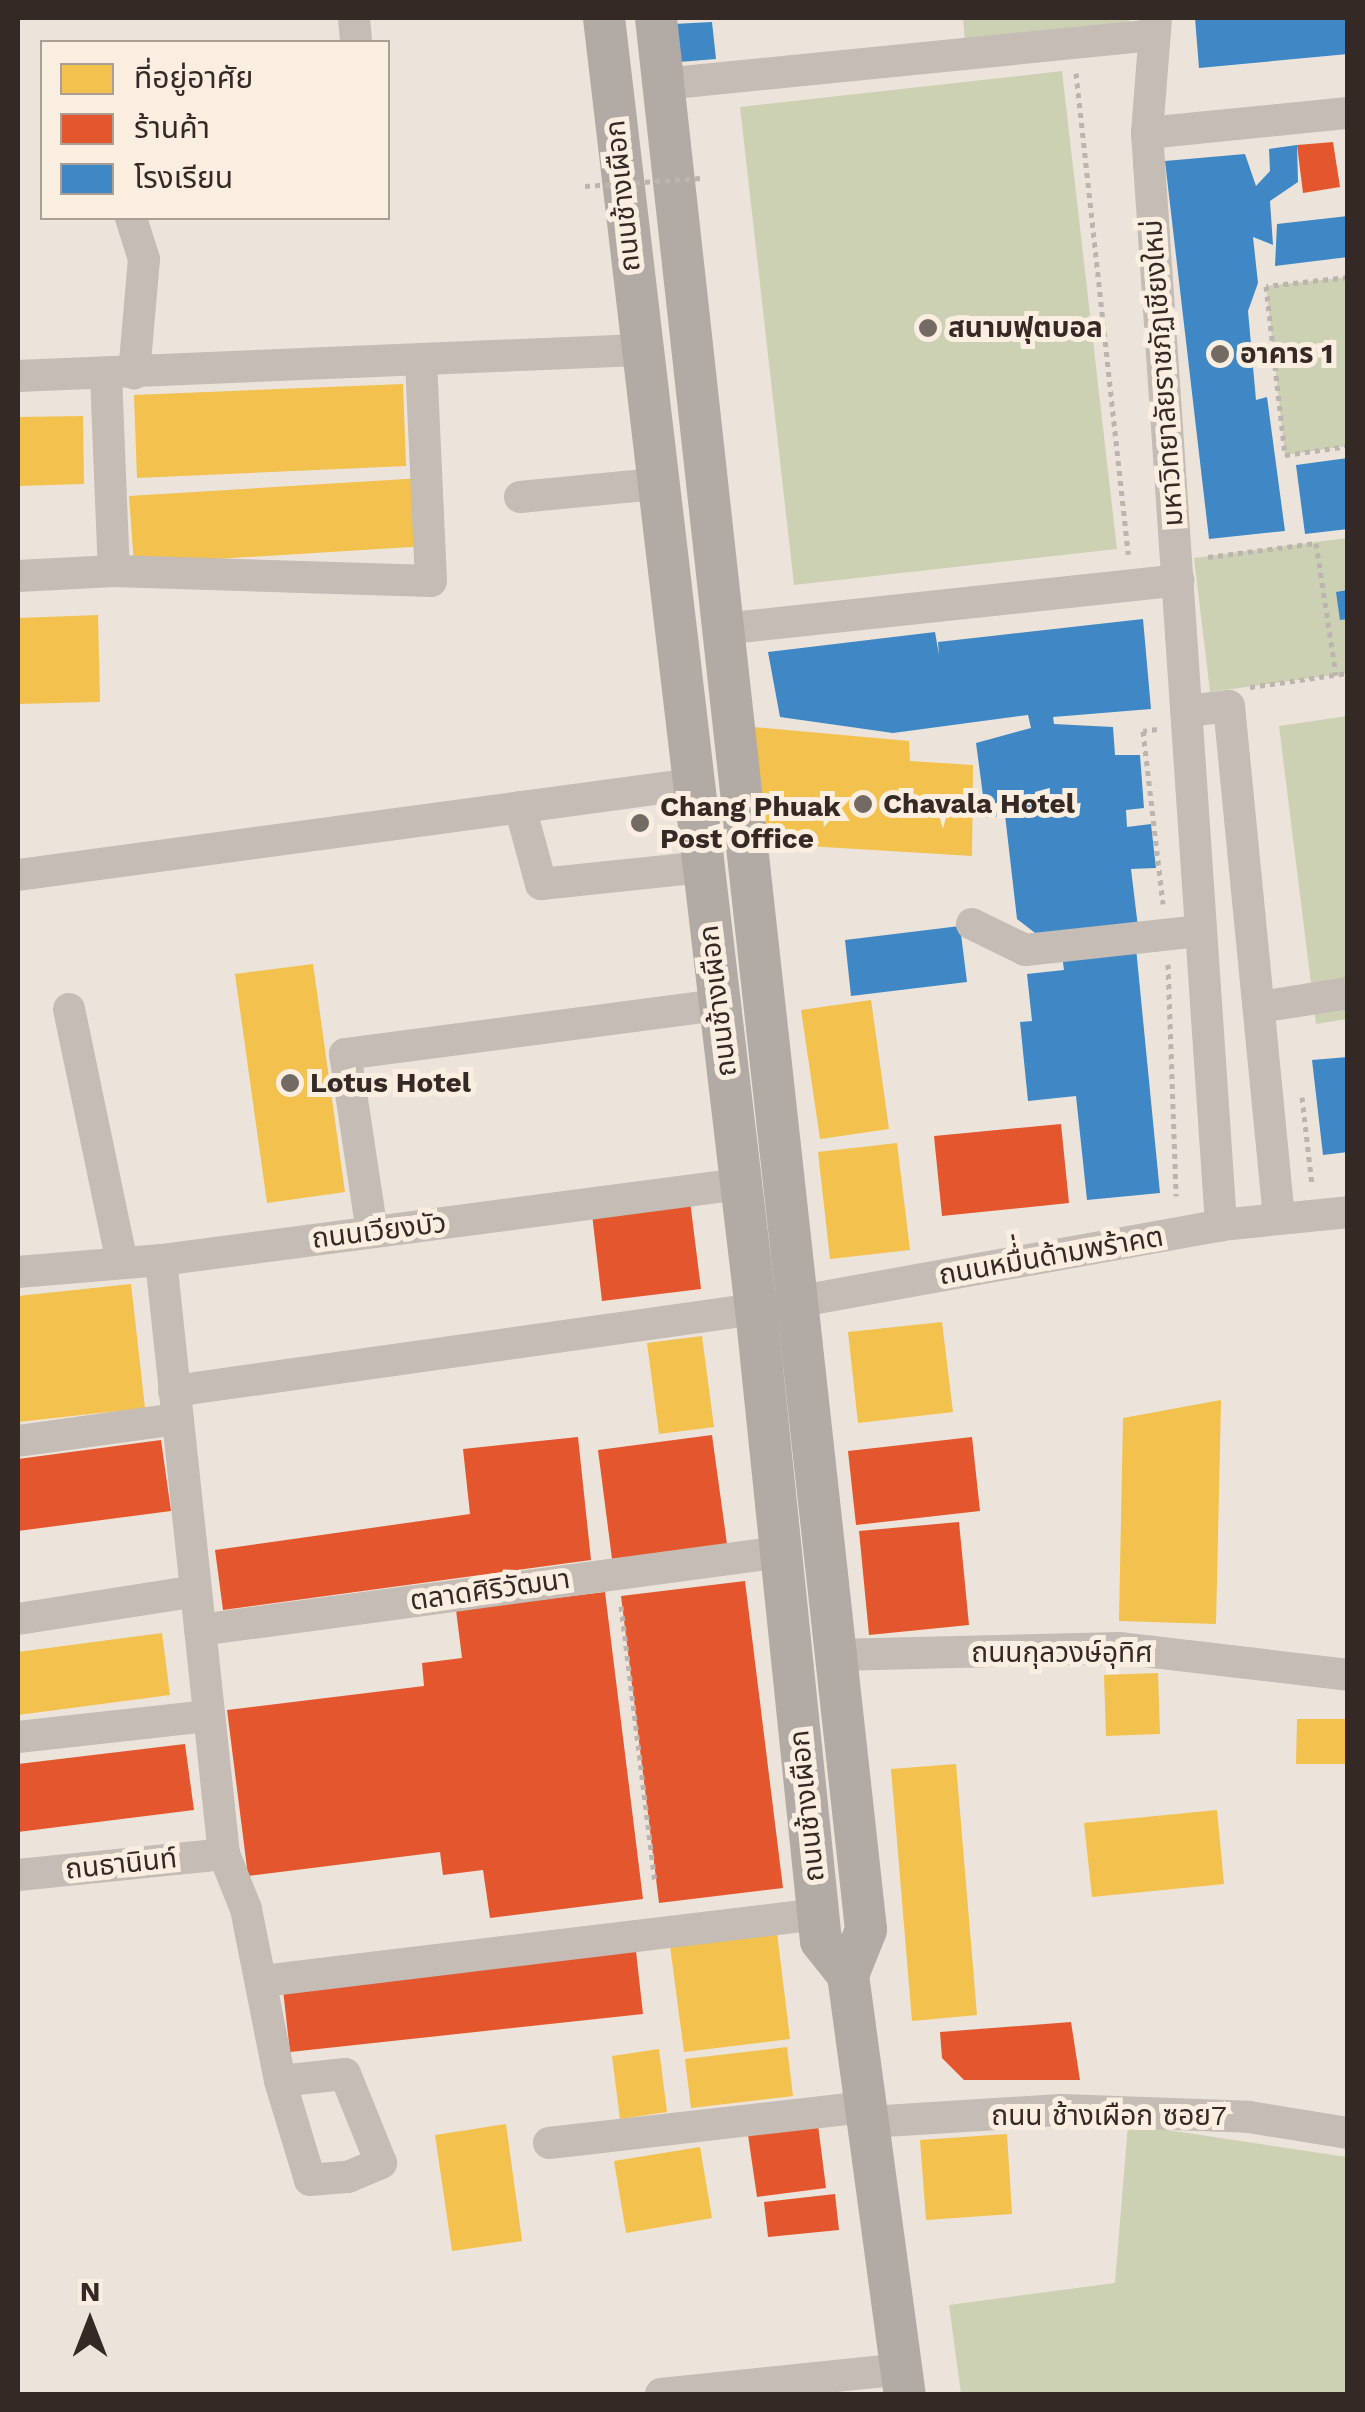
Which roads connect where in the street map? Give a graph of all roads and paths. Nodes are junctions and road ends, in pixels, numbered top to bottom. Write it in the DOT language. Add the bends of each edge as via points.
graph roads {
  1 [pos="604,18"];
  2 [pos="656,18"];
  3 [pos="1154,26"];
  4 [pos="1074,58"];
  5 [pos="664,84"];
  6 [pos="1348,113"];
  7 [pos="1146,133"];
  8 [pos="701,178"];
  9 [pos="585,186"];
  10 [pos="132,220"];
  11 [pos="1348,276"];
  12 [pos="639,350"];
  13 [pos="421,360"];
  14 [pos="120,374"];
  15 [pos="18,376"];
  16 [pos="1348,446"];
  17 [pos="655,484"];
  18 [pos="520,497"];
  19 [pos="1130,566"];
  20 [pos="1186,569"];
  21 [pos="114,571"];
  22 [pos="18,576"];
  23 [pos="722,629"];
  24 [pos="1348,673"];
  25 [pos="1336,675"];
  26 [pos="1246,687"];
  27 [pos="1172,711"];
  28 [pos="692,784"];
  29 [pos="520,807"];
  30 [pos="702,867"];
  31 [pos="18,875"];
  32 [pos="972,924"];
  33 [pos="1202,932"];
  34 [pos="1167,936"];
  35 [pos="1348,992"];
  36 [pos="717,1005"];
  37 [pos="1260,1006"];
  38 [pos="69,1008"];
  39 [pos="741,1184"];
  40 [pos="1176,1196"];
  41 [pos="1348,1212"];
  42 [pos="1279,1218"];
  43 [pos="1222,1225"];
  44 [pos="372,1232"];
  45 [pos="161,1260"];
  46 [pos="122,1264"];
  47 [pos="18,1272"];
  48 [pos="776,1305"];
  49 [pos="176,1405"];
  50 [pos="18,1441"];
  51 [pos="781,1552"];
  52 [pos="616,1574"];
  53 [pos="196,1591"];
  54 [pos="18,1619"];
  55 [pos="200,1630"];
  56 [pos="835,1654"];
  57 [pos="1348,1675"];
  58 [pos="209,1716"];
  59 [pos="18,1737"];
  60 [pos="224,1854"];
  61 [pos="18,1875"];
  62 [pos="655,1882"];
  63 [pos="818,1914"];
  64 [pos="848,1975"];
  65 [pos="263,1982"];
  66 [pos="280,2081"];
  67 [pos="867,2115"];
  68 [pos="1348,2134"];
  69 [pos="550,2143"];
  70 [pos="903,2382"];
  71 [pos="661,2394"];
  1 -- 12 [label="main road, ถนนช้างเผือก"];
  2 -- 5 [label="main road, ถนนช้างเผือก"];
  3 -- 5 [label="street"];
  3 -- 7 [label="street, มหาวิทยาลัยราชภัฏเชียงใหม่"];
  4 -- 19 [label="path"];
  5 -- 23 [label="main road, ถนนช้างเผือก"];
  6 -- 7 [label="street"];
  7 -- 20 [label="street, มหาวิทยาลัยราชภัฏเชียงใหม่"];
  8 -- 9 [label="path, bridge"];
  10 -- 14 [label="street" via="144,259"];
  11 -- 16 [label="path" via="1266,286 1284,455"];
  12 -- 13 [label="street"];
  12 -- 17 [label="main road, ถนนช้างเผือก"];
  13 -- 14 [label="street"];
  13 -- 21 [label="street" via="431,581"];
  14 -- 15 [label="street"];
  14 -- 21 [label="street"];
  17 -- 18 [label="street"];
  17 -- 28 [label="main road, ถนนช้างเผือก"];
  20 -- 23 [label="street"];
  20 -- 25 [label="path" via="1316,543"];
  20 -- 27 [label="street, มหาวิทยาลัยราชภัฏเชียงใหม่"];
  21 -- 22 [label="street"];
  23 -- 48 [label="main road, ถนนช้างเผือก"];
  24 -- 25 [label="path"];
  25 -- 26 [label="path"];
  27 -- 33 [label="street, มหาวิทยาลัยราชภัฏเชียงใหม่"];
  27 -- 34 [label="path" via="1157,730 1143,730"];
  27 -- 37 [label="street" via="1229,706"];
  28 -- 29 [label="street"];
  28 -- 30 [label="main road, ถนนช้างเผือก"];
  29 -- 30 [label="street" via="541,884"];
  29 -- 31 [label="street"];
  30 -- 36 [label="main road, ถนนช้างเผือก"];
  32 -- 34 [label="street" via="1025,950"];
  33 -- 34 [label="street"];
  33 -- 43 [label="street, มหาวิทยาลัยราชภัฏเชียงใหม่"];
  34 -- 40 [label="path"];
  35 -- 37 [label="street"];
  36 -- 39 [label="main road, ถนนช้างเผือก"];
  36 -- 44 [label="street" via="345,1054"];
  37 -- 42 [label="street"];
  38 -- 46 [label="street"];
  39 -- 44 [label="street, ถนนเวียงบัว"];
  39 -- 48 [label="main road, ถนนช้างเผือก"];
  41 -- 42 [label="street, ถนนหมื่่นด้ามพร้าคต"];
  42 -- 43 [label="street, ถนนหมื่่นด้ามพร้าคต"];
  43 -- 48 [label="street, ถนนหมื่่นด้ามพร้าคต"];
  44 -- 45 [label="street, ถนนเวียงบัว"];
  45 -- 46 [label="street, ถนนเวียงบัว"];
  45 -- 49 [label="street"];
  46 -- 47 [label="street, ถนนเวียงบัว"];
  48 -- 49 [label="street, ถนนหมื่่นด้ามพร้าคต"];
  48 -- 51 [label="main road, ถนนช้างเผือก"];
  48 -- 56 [label="main road, ถนนช้างเผือก"];
  49 -- 50 [label="street, ถนนหมื่่นด้ามพร้าคต"];
  49 -- 53 [label="street"];
  51 -- 52 [label="street, ตลาดศิริวัฒนา"];
  51 -- 63 [label="main road, ถนนช้างเผือก"];
  52 -- 55 [label="street, ตลาดศิริวัฒนา"];
  52 -- 62 [label="path"];
  53 -- 54 [label="street"];
  53 -- 55 [label="street"];
  55 -- 58 [label="street"];
  56 -- 57 [label="street, ถนนกุลวงษ์อุทิศ" via="1119,1648"];
  56 -- 64 [label="main road, ถนนช้างเผือก" via="866,1930"];
  58 -- 59 [label="street"];
  58 -- 60 [label="street"];
  60 -- 61 [label="street, ถนธานินท์"];
  60 -- 65 [label="street" via="246,1908"];
  63 -- 64 [label="main road, ถนนช้างเผือก" via="820,1941"];
  63 -- 65 [label="street"];
  64 -- 67 [label="main road, ถนนช้างเผือก"];
  65 -- 66 [label="street"];
  67 -- 68 [label="street, ถนน ช้างเผือก ซอย7" via="1062,2110 1249,2117"];
  67 -- 69 [label="street, ถนน ช้างเผือก ซอย7"];
  67 -- 70 [label="main road, ถนนช้างเผือก"];
  70 -- 71 [label="street"];
}
